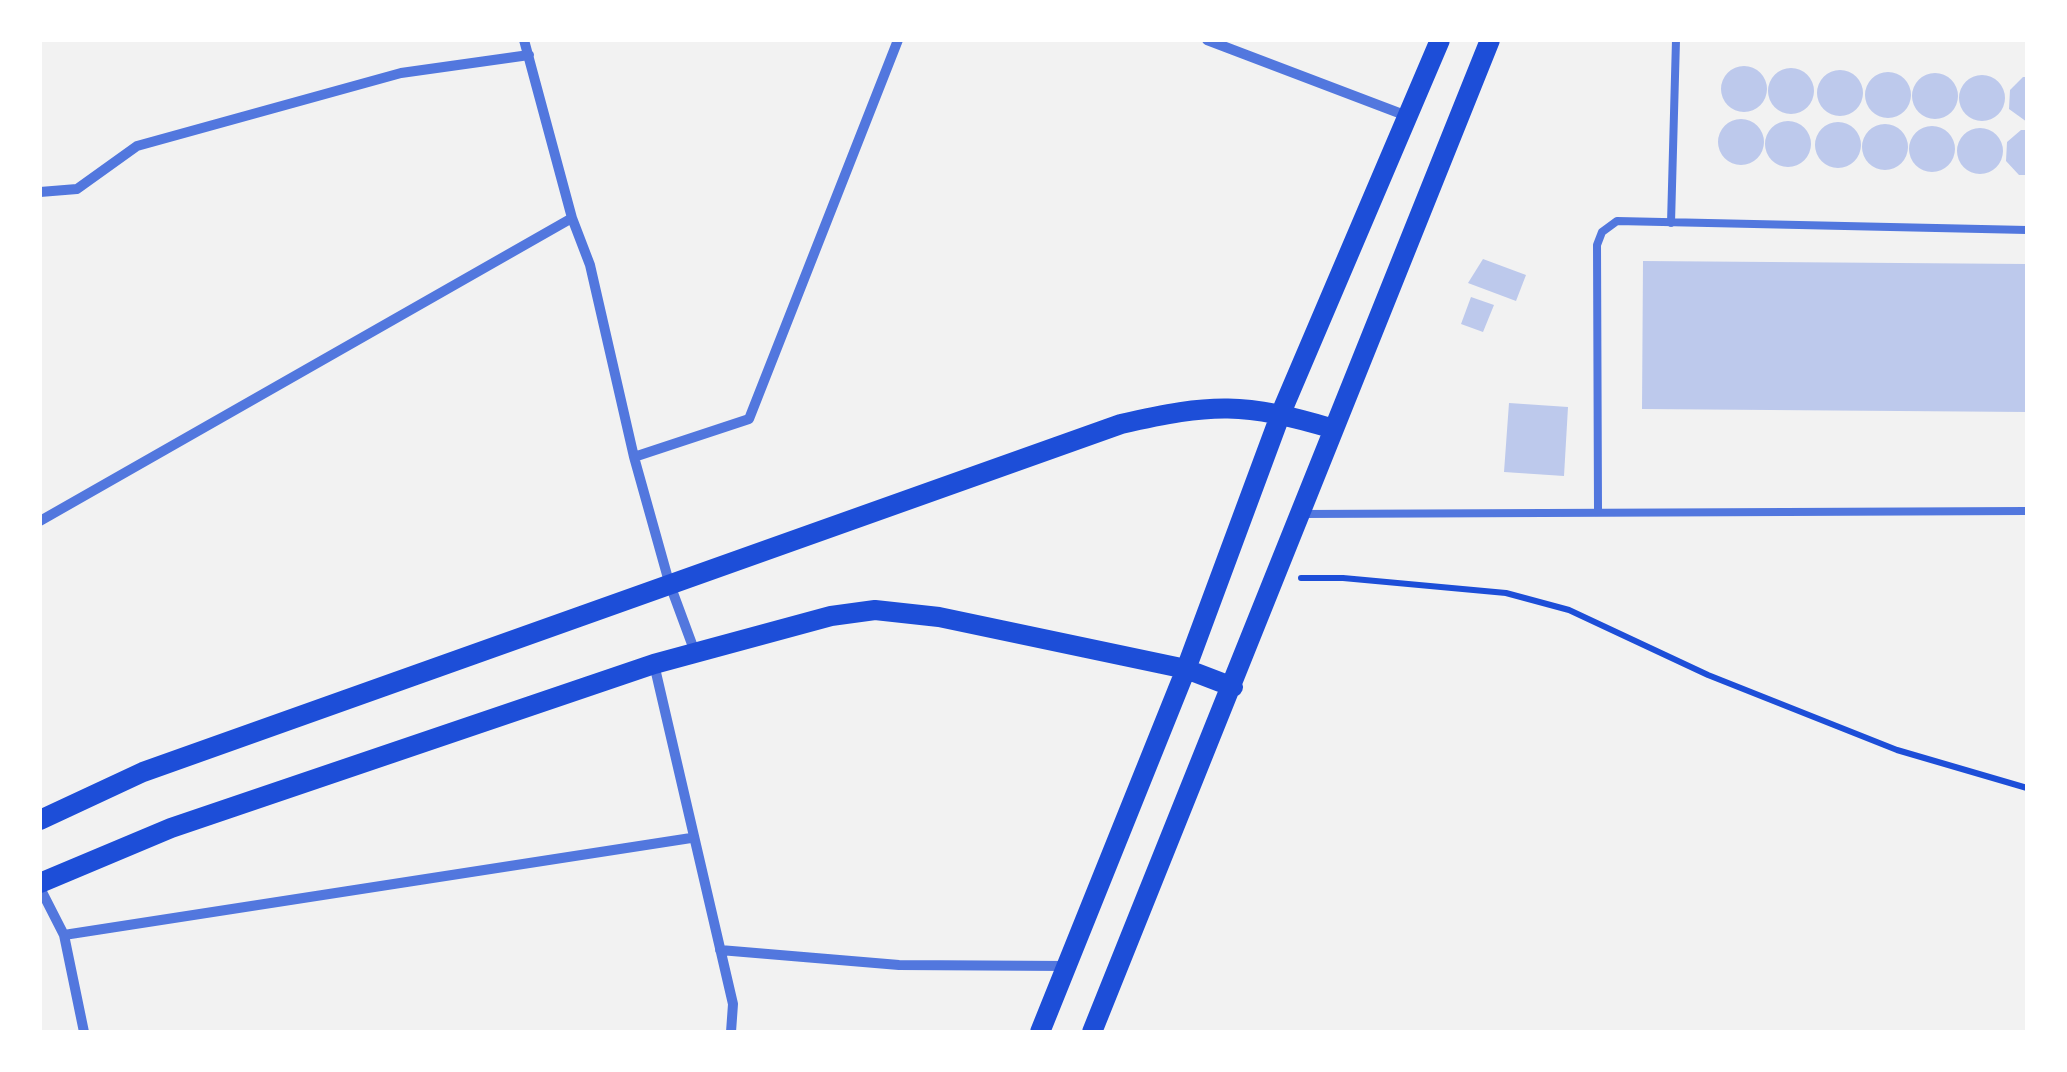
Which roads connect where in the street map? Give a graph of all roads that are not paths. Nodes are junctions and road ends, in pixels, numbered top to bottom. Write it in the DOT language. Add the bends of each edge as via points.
graph roads {
  1 [pos="524,40"];
  2 [pos="898,40"];
  3 [pos="1207,40"];
  4 [pos="1440,40"];
  5 [pos="1490,40"];
  6 [pos="1676,40"];
  7 [pos="529,54"];
  8 [pos="1409,117"];
  9 [pos="40,192"];
  10 [pos="572,218"];
  11 [pos="1670,222"];
  12 [pos="2027,230"];
  13 [pos="1281,413"];
  14 [pos="1334,429"];
  15 [pos="634,457"];
  16 [pos="1598,511"];
  17 [pos="2027,511"];
  18 [pos="1298,514"];
  19 [pos="40,521"];
  20 [pos="668,582"];
  21 [pos="696,656"];
  22 [pos="654,664"];
  23 [pos="1186,669"];
  24 [pos="1233,686"];
  25 [pos="40,820"];
  26 [pos="691,838"];
  27 [pos="40,886"];
  28 [pos="64,936"];
  29 [pos="720,950"];
  30 [pos="1066,966"];
  31 [pos="84,1032"];
  32 [pos="732,1032"];
  33 [pos="1040,1032"];
  34 [pos="1092,1032"];
  1 -- 7 [label="street"];
  2 -- 15 [label="street" via="750,419"];
  3 -- 8 [label="street"];
  4 -- 8 [label="main road"];
  5 -- 14 [label="main road"];
  6 -- 11 [label="lane"];
  7 -- 9 [label="street" via="401,74 137,146 77,189"];
  7 -- 10 [label="street"];
  8 -- 13 [label="main road"];
  10 -- 15 [label="street" via="590,265"];
  10 -- 19 [label="street"];
  11 -- 12 [label="lane"];
  11 -- 16 [label="lane" via="1618,221 1602,232 1598,245"];
  13 -- 14 [label="main road"];
  13 -- 20 [label="main road" via="1228,405 1121,424"];
  13 -- 23 [label="main road"];
  14 -- 18 [label="main road"];
  15 -- 20 [label="street"];
  16 -- 17 [label="lane"];
  16 -- 18 [label="lane"];
  18 -- 24 [label="main road"];
  20 -- 21 [label="street"];
  20 -- 25 [label="main road" via="143,772"];
  21 -- 22 [label="main road"];
  21 -- 23 [label="main road" via="874,610 939,617"];
  22 -- 26 [label="street"];
  22 -- 27 [label="main road" via="171,828"];
  23 -- 24 [label="main road"];
  23 -- 30 [label="main road"];
  24 -- 34 [label="main road"];
  26 -- 28 [label="street"];
  26 -- 29 [label="street"];
  27 -- 28 [label="street"];
  28 -- 31 [label="street"];
  29 -- 30 [label="street" via="899,965"];
  29 -- 32 [label="street" via="733,1004"];
  30 -- 33 [label="main road"];
}
